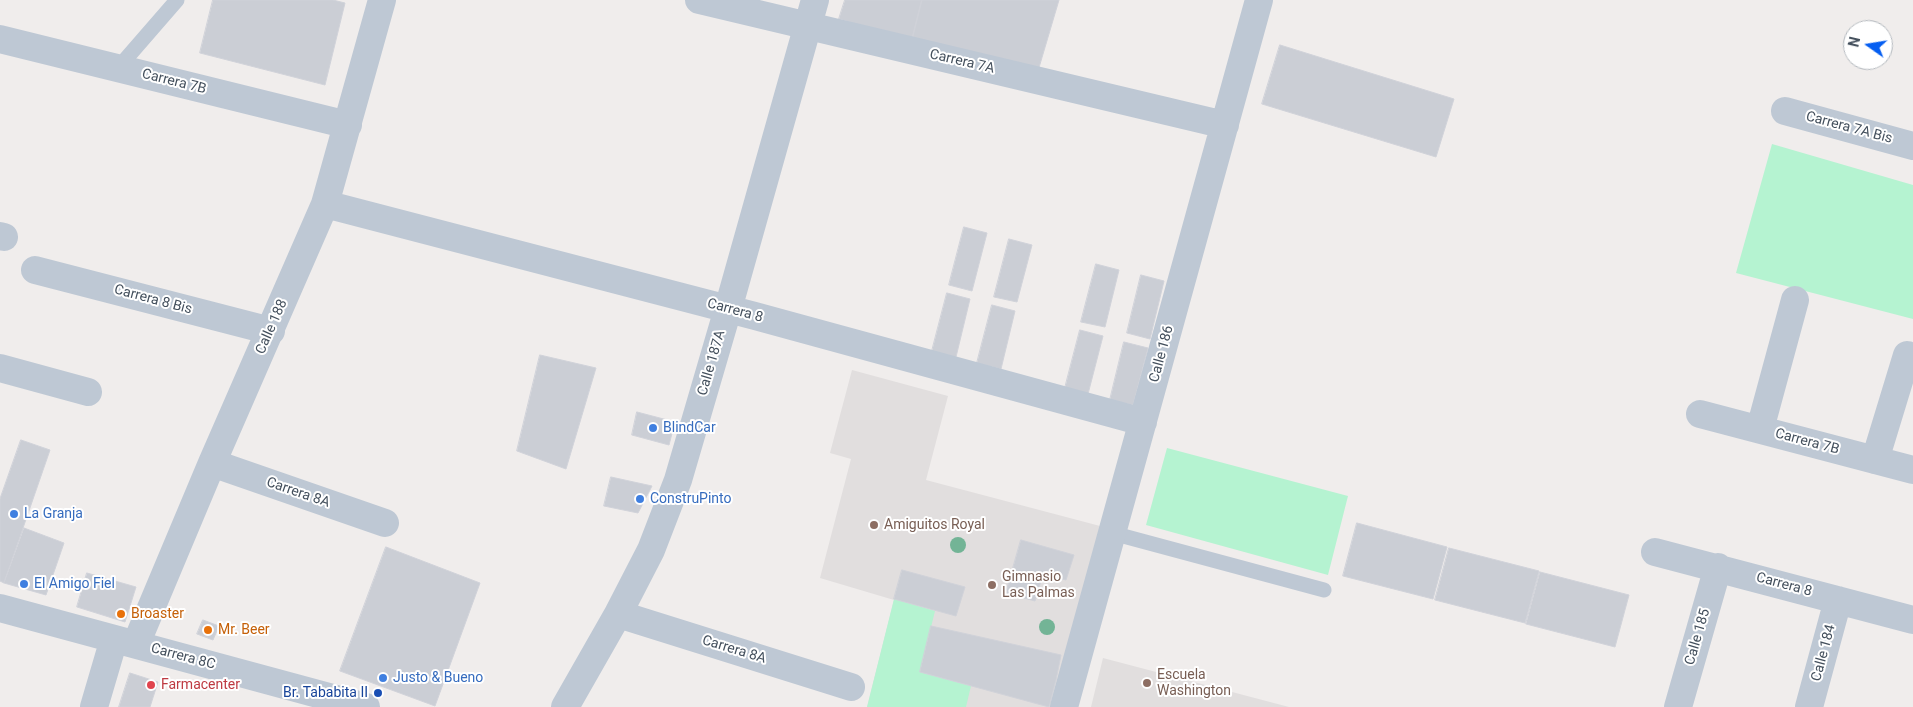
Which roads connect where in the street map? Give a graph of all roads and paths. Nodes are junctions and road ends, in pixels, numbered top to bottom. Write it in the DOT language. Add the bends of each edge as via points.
graph roads {
  1 [pos="177,0"];
  2 [pos="382,0"];
  3 [pos="699,0"];
  4 [pos="1259,0"];
  5 [pos="812,12"];
  6 [pos="0,39"];
  7 [pos="118,68"];
  8 [pos="1785,111"];
  9 [pos="348,125"];
  10 [pos="1225,125"];
  11 [pos="1913,146"];
  12 [pos="325,204"];
  13 [pos="35,270"];
  14 [pos="1795,300"];
  15 [pos="728,309"];
  16 [pos="270,331"];
  17 [pos="1908,355"];
  18 [pos="0,368"];
  19 [pos="88,392"];
  20 [pos="1700,414"];
  21 [pos="1143,422"];
  22 [pos="1760,429"];
  23 [pos="1875,460"];
  24 [pos="212,463"];
  25 [pos="1913,470"];
  26 [pos="385,523"];
  27 [pos="1112,533"];
  28 [pos="1655,552"];
  29 [pos="1718,567"];
  30 [pos="1324,590"];
  31 [pos="1838,600"];
  32 [pos="0,608"];
  33 [pos="618,614"];
  34 [pos="1913,620"];
  35 [pos="125,642"];
  36 [pos="851,687"];
  37 [pos="94,707"];
  38 [pos="366,707"];
  39 [pos="565,707"];
  40 [pos="1064,707"];
  41 [pos="1678,707"];
  42 [pos="1809,707"];
  1 -- 7 [label="lane"];
  2 -- 9 [label="street, Calle 188"];
  3 -- 5 [label="street, Carrera 7A"];
  4 -- 10 [label="street, Calle 186"];
  5 -- 10 [label="street, Carrera 7A"];
  5 -- 15 [label="street, Calle 187A"];
  6 -- 7 [label="street, Carrera 7B"];
  7 -- 9 [label="street, Carrera 7B"];
  8 -- 11 [label="street, Carrera 7A Bis"];
  9 -- 12 [label="street, Calle 188"];
  10 -- 21 [label="street, Calle 186"];
  12 -- 15 [label="street, Carrera 8"];
  12 -- 16 [label="street, Calle 188"];
  13 -- 16 [label="street, Carrera 8 Bis"];
  14 -- 22 [label="street"];
  15 -- 21 [label="street, Carrera 8"];
  15 -- 33 [label="street, Calle 187A" via="678,480 651,550"];
  16 -- 24 [label="street, Calle 188"];
  17 -- 23 [label="street"];
  18 -- 19 [label="street"];
  20 -- 22 [label="street, Carrera 7B"];
  21 -- 27 [label="street, Calle 186"];
  22 -- 23 [label="street, Carrera 7B"];
  23 -- 25 [label="street, Carrera 7B"];
  24 -- 26 [label="street, Carrera 8A"];
  24 -- 35 [label="street, Calle 188"];
  27 -- 30 [label="lane"];
  27 -- 40 [label="street, Calle 186"];
  28 -- 29 [label="street, Carrera 8"];
  29 -- 31 [label="street, Carrera 8"];
  29 -- 41 [label="street, Calle 185"];
  31 -- 34 [label="street, Carrera 8"];
  31 -- 42 [label="street, Calle 184"];
  32 -- 35 [label="street, Carrera 8C"];
  33 -- 36 [label="street, Carrera 8A"];
  33 -- 39 [label="street, Calle 187A"];
  35 -- 37 [label="street, Calle 188"];
  35 -- 38 [label="street, Carrera 8C"];
}
